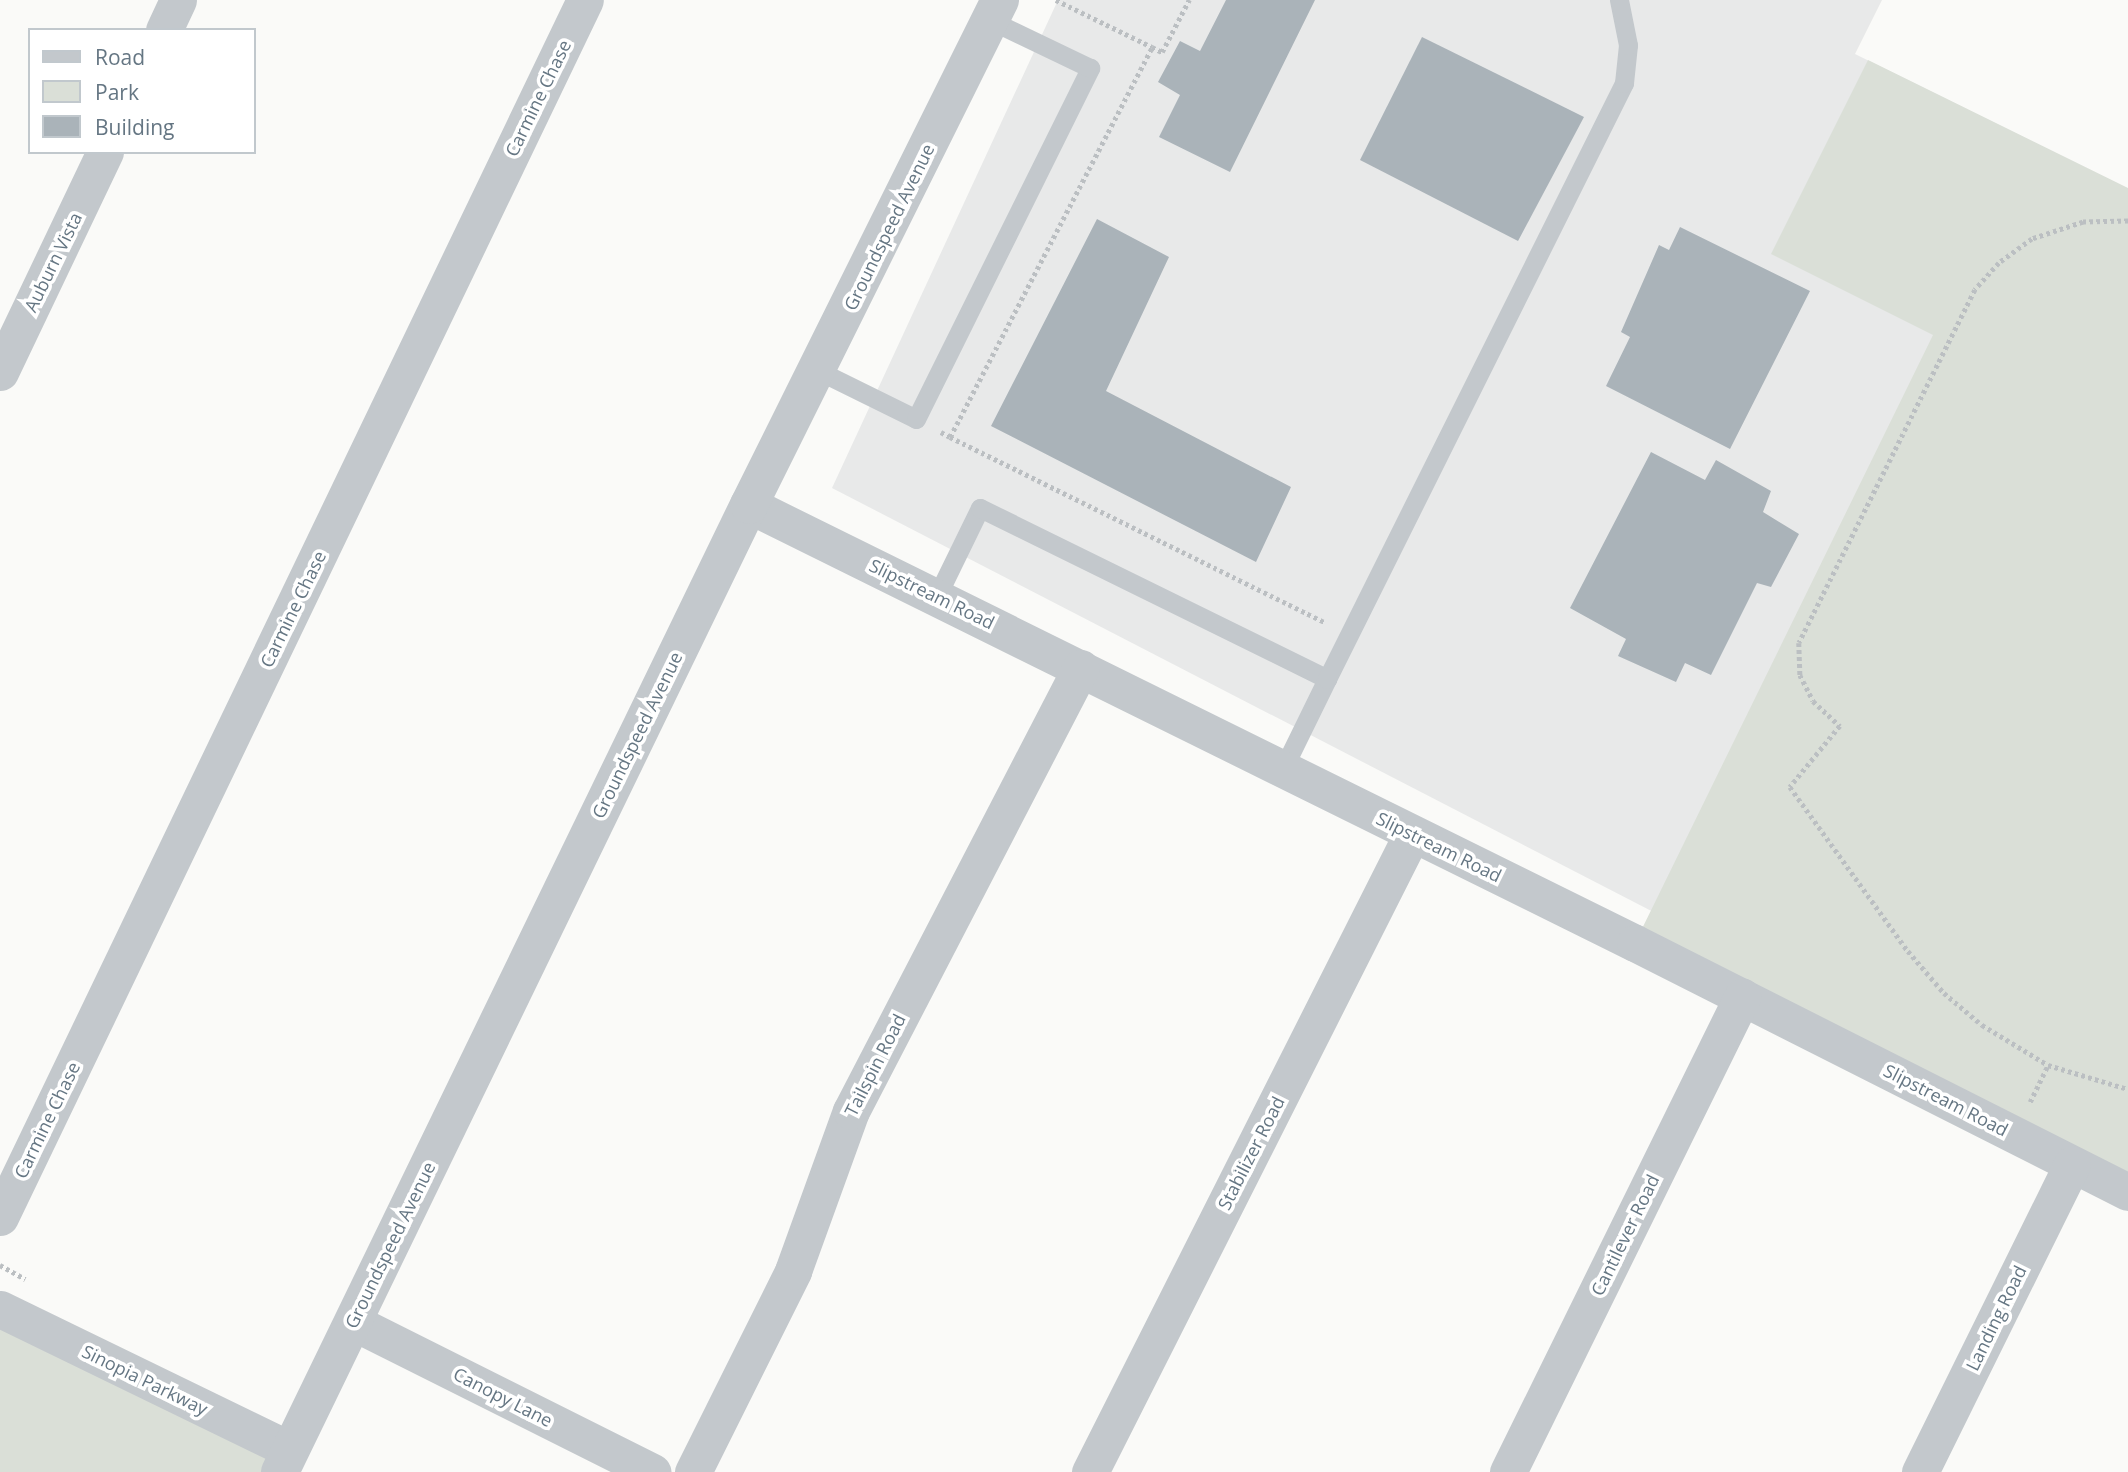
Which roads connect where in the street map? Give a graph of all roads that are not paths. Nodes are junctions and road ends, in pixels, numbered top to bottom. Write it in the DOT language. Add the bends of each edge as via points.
graph roads {
  1 [pos="585,0"];
  2 [pos="1619,0"];
  3 [pos="995,10"];
  4 [pos="104,154"];
  5 [pos="819,371"];
  6 [pos="0,372"];
  7 [pos="748,505"];
  8 [pos="937,596"];
  9 [pos="1080,668"];
  10 [pos="1327,678"];
  11 [pos="1283,768"];
  12 [pos="1412,834"];
  13 [pos="1742,997"];
  14 [pos="2072,1164"];
  15 [pos="2128,1192"];
  16 [pos="0,1217"];
  17 [pos="0,1309"];
  18 [pos="353,1322"];
  19 [pos="285,1461"];
  20 [pos="653,1472"];
  21 [pos="693,1472"];
  22 [pos="1090,1472"];
  23 [pos="1508,1472"];
  24 [pos="1920,1472"];
  1 -- 16 [label="street, Carmine Chase"];
  2 -- 10 [label="lane" via="1628,45 1624,83"];
  3 -- 5 [label="street, Groundspeed Avenue"];
  3 -- 5 [label="lane" via="1090,68 916,419"];
  4 -- 6 [label="street, Auburn Vista"];
  5 -- 7 [label="street, Groundspeed Avenue"];
  7 -- 8 [label="street, Slipstream Road"];
  7 -- 18 [label="street, Groundspeed Avenue"];
  8 -- 9 [label="street, Slipstream Road"];
  8 -- 10 [label="lane" via="980,508"];
  9 -- 11 [label="street, Slipstream Road"];
  9 -- 21 [label="street, Tailspin Road" via="851,1111 793,1271"];
  10 -- 11 [label="lane"];
  11 -- 12 [label="street, Slipstream Road"];
  12 -- 13 [label="street, Slipstream Road"];
  12 -- 22 [label="street, Stabilizer Road"];
  13 -- 14 [label="street, Slipstream Road"];
  13 -- 23 [label="street, Cantilever Road"];
  14 -- 15 [label="street, Slipstream Road"];
  14 -- 24 [label="street, Landing Road"];
  17 -- 19 [label="street, Sinopia Parkway"];
  18 -- 19 [label="street, Groundspeed Avenue"];
  18 -- 20 [label="street, Canopy Lane"];
}
